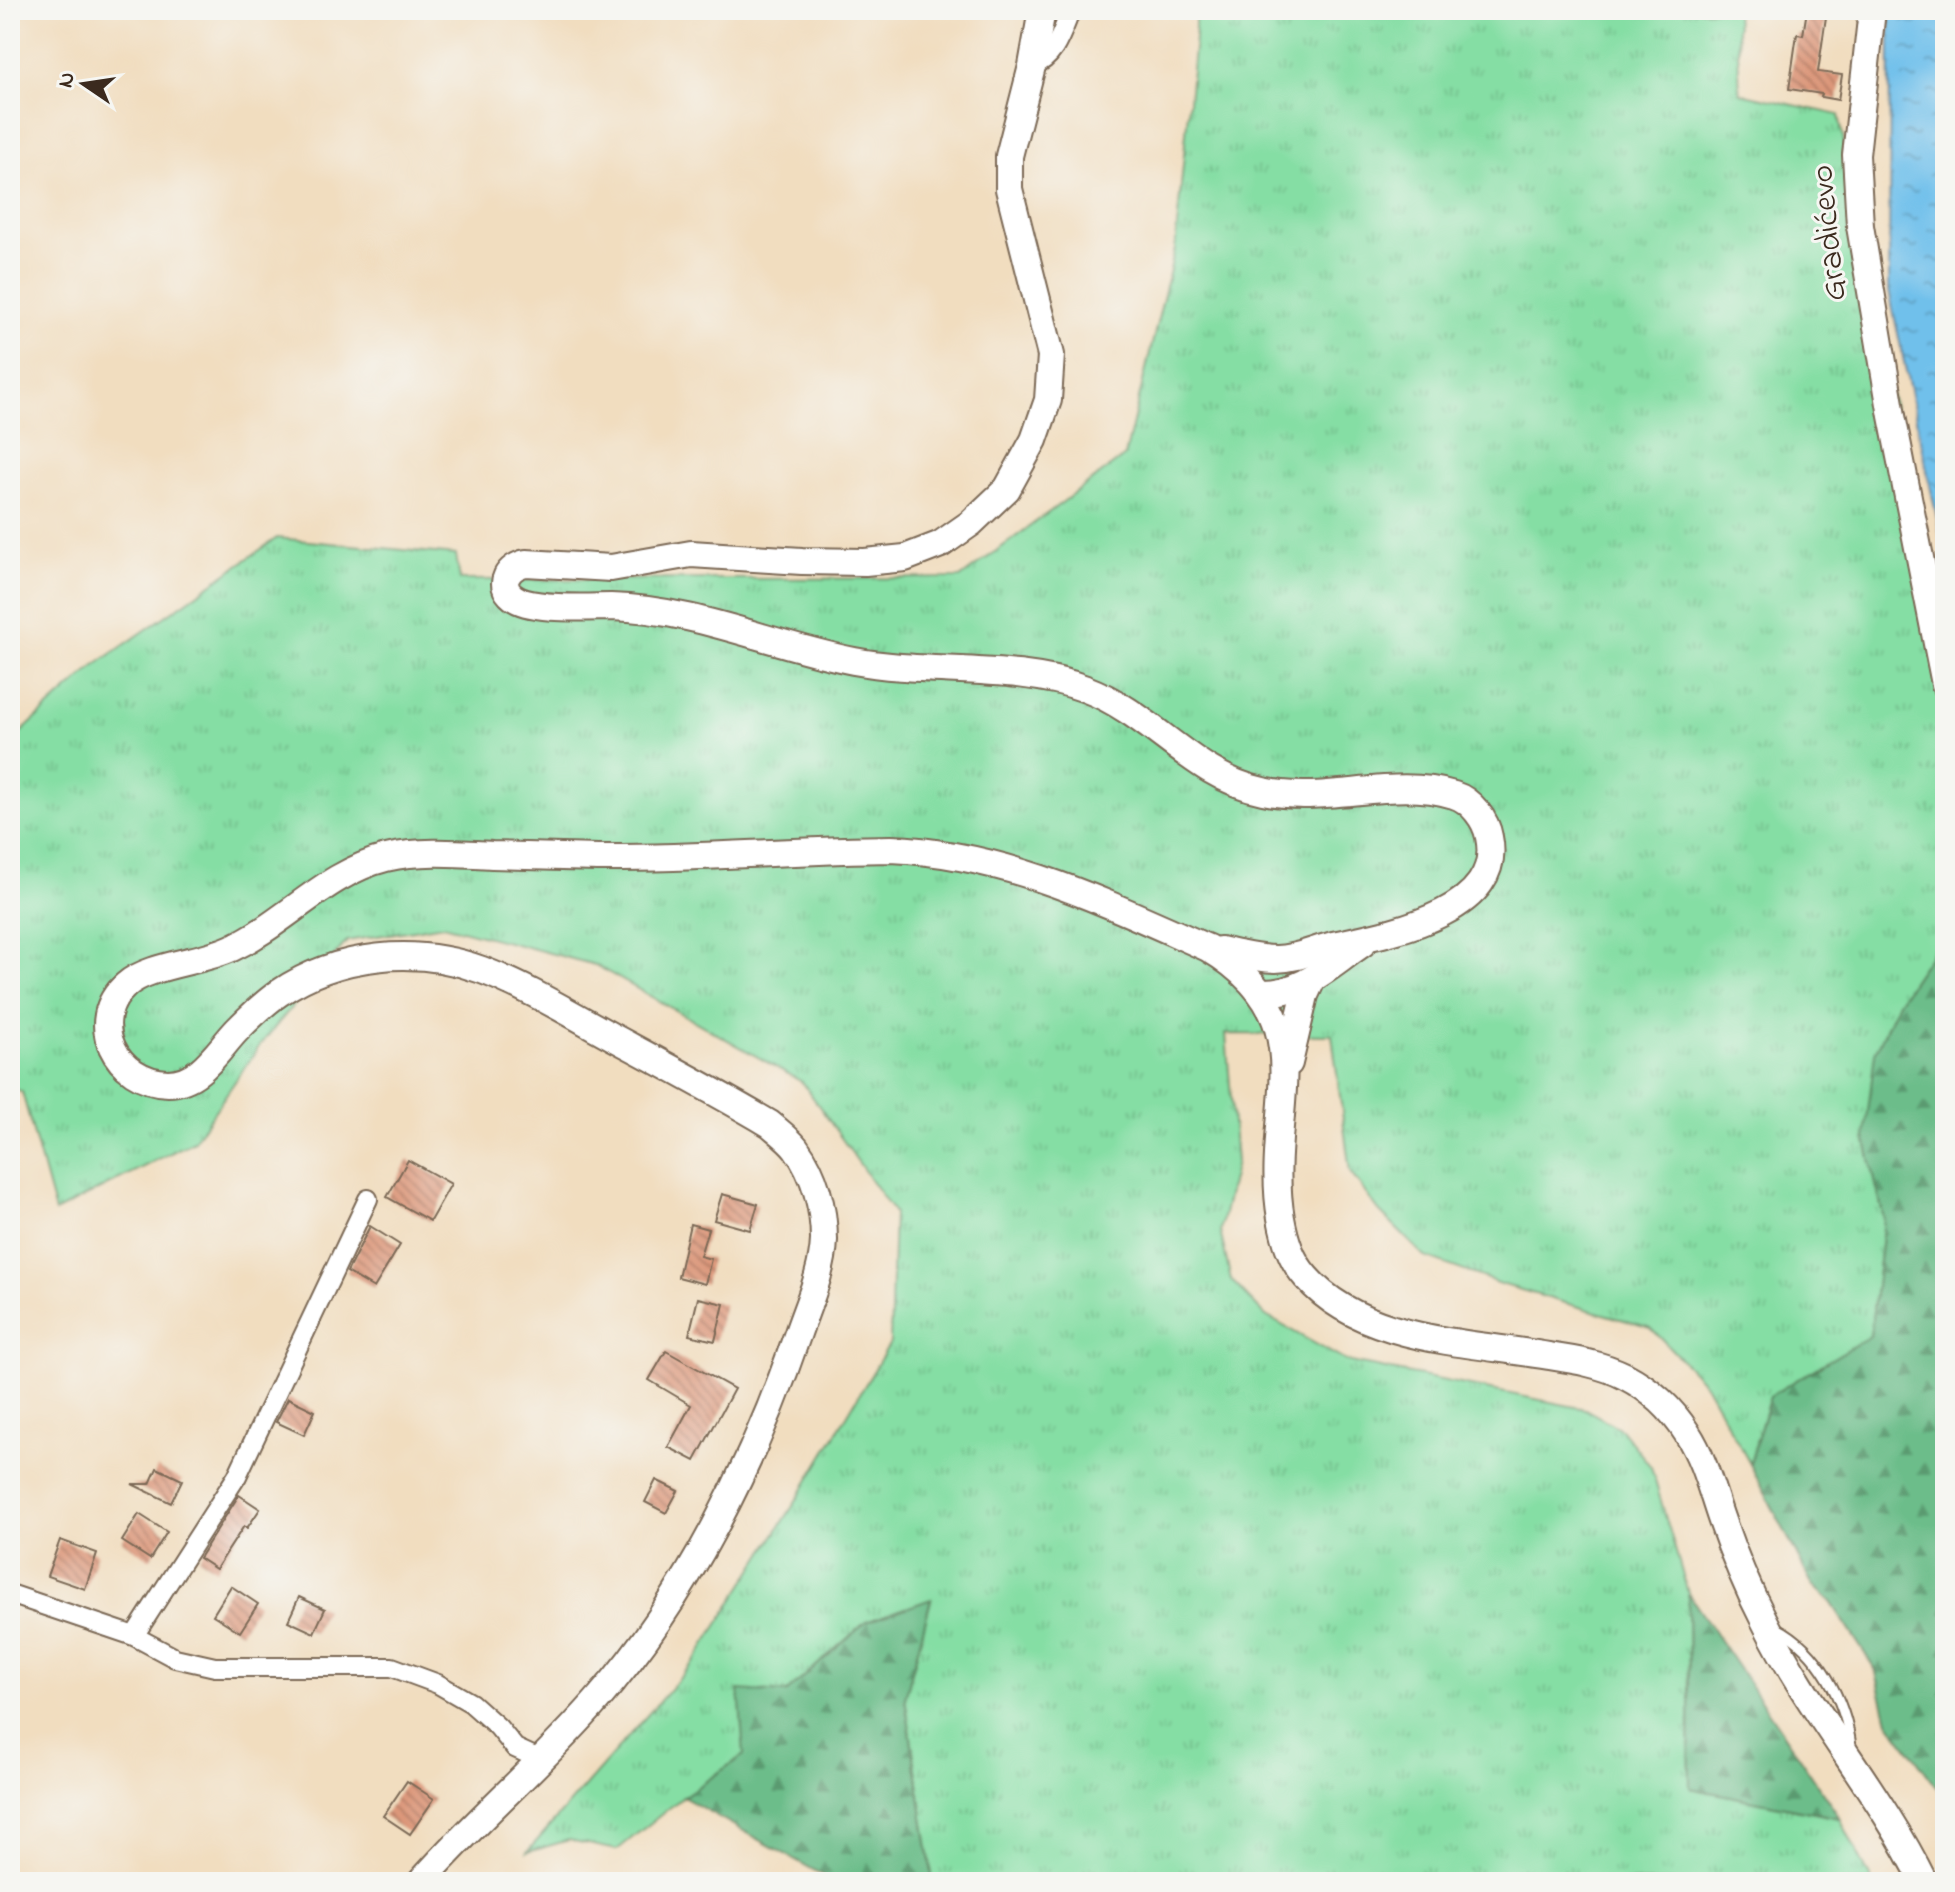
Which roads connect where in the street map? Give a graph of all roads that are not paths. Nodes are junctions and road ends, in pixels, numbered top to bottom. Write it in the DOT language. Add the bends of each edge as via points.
graph roads {
  1 [pos="1042,10"];
  2 [pos="1071,10"];
  3 [pos="1872,10"];
  4 [pos="1032,66"];
  5 [pos="1945,684"];
  6 [pos="1372,938"];
  7 [pos="1208,948"];
  8 [pos="1311,952"];
  9 [pos="1312,980"];
  10 [pos="1262,993"];
  11 [pos="1285,1082"];
  12 [pos="368,1199"];
  13 [pos="10,1594"];
  14 [pos="134,1636"];
  15 [pos="541,1760"];
  16 [pos="421,1882"];
  17 [pos="1924,1882"];
  1 -- 4 [label="main road"];
  2 -- 4 [label="street" via="1052,52"];
  3 -- 5 [label="main road, Gradićevo" via="1856,155 1860,226"];
  4 -- 6 [label="main road" via="1009,156 1009,189 1051,355 1048,400 1034,440 1007,489 941,544 905,558 802,561 691,554 611,568 526,563 508,570 509,594 537,605 635,607 896,668 1035,677 1082,687 1131,711 1220,777 1264,792 1303,797 1414,788 1460,797 1473,807 1489,836 1485,877 1457,905"];
  6 -- 8 [label="main road"];
  6 -- 9 [label="main road"];
  7 -- 8 [label="main road" via="1263,959"];
  7 -- 10 [label="main road" via="1240,969"];
  7 -- 15 [label="main road" via="1053,882 924,850 604,858 447,852 388,858 361,867 237,946 142,974 124,986 111,1005 106,1026 111,1046 123,1065 138,1075 169,1083 203,1069 277,994 313,974 367,958 414,956 470,967 568,1012 770,1124 796,1147 815,1182 824,1243 816,1280 743,1474 651,1629 600,1698"];
  8 -- 10 [label="main road"];
  9 -- 10 [label="main road" via="1286,991"];
  9 -- 11 [label="main road"];
  10 -- 11 [label="main road" via="1276,1023"];
  11 -- 17 [label="main road" via="1279,1204 1287,1246 1305,1276 1333,1302 1367,1321 1584,1362 1623,1376 1673,1414 1696,1447 1764,1622"];
  12 -- 14 [label="street" via="237,1476"];
  13 -- 14 [label="street"];
  14 -- 15 [label="street" via="175,1658 215,1667 392,1667 471,1703 515,1748"];
  15 -- 16 [label="main road"];
}
